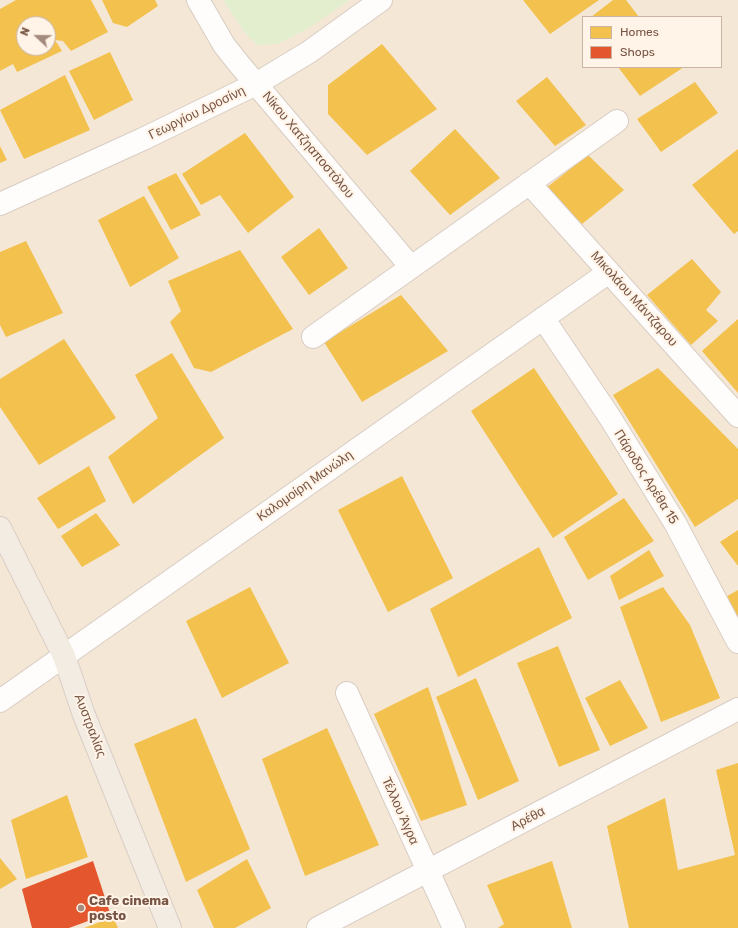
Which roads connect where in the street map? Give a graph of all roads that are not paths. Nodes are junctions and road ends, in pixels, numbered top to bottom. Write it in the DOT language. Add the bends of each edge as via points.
graph roads {
  1 [pos="198,0"];
  2 [pos="380,0"];
  3 [pos="256,84"];
  4 [pos="616,121"];
  5 [pos="529,183"];
  6 [pos="0,204"];
  7 [pos="411,267"];
  8 [pos="609,272"];
  9 [pos="543,318"];
  10 [pos="313,337"];
  11 [pos="738,416"];
  12 [pos="0,528"];
  13 [pos="738,642"];
  14 [pos="64,656"];
  15 [pos="347,693"];
  16 [pos="0,701"];
  17 [pos="738,710"];
  18 [pos="427,871"];
  19 [pos="170,928"];
  20 [pos="318,928"];
  21 [pos="454,928"];
  1 -- 3 [label="street, Νίκου Χατζηαποστόλου" via="224,45"];
  2 -- 3 [label="street, Γεωργίου Δροσίνη" via="309,52"];
  3 -- 6 [label="street, Γεωργίου Δροσίνη"];
  3 -- 7 [label="street, Νίκου Χατζηαποστόλου"];
  4 -- 5 [label="street"];
  5 -- 7 [label="street"];
  5 -- 8 [label="street, Μικολάου Μάντζαρου"];
  7 -- 10 [label="street"];
  8 -- 9 [label="street, Καλομοίρη Μανώλη"];
  8 -- 11 [label="street, Μικολάου Μάντζαρου"];
  9 -- 13 [label="street, Πάροδος Αρέθα 15" via="609,416 675,523"];
  9 -- 14 [label="street, Καλομοίρη Μανώλη"];
  12 -- 14 [label="main road, Αυστραλίας"];
  14 -- 16 [label="street, Καλομοίρη Μανώλη"];
  14 -- 19 [label="main road, Αυστραλίας" via="84,715"];
  15 -- 18 [label="street, Τέλλου Άγρα"];
  17 -- 18 [label="street, Αρέθα"];
  18 -- 20 [label="street, Αρέθα"];
  18 -- 21 [label="street, Τέλλου Άγρα"];
}
